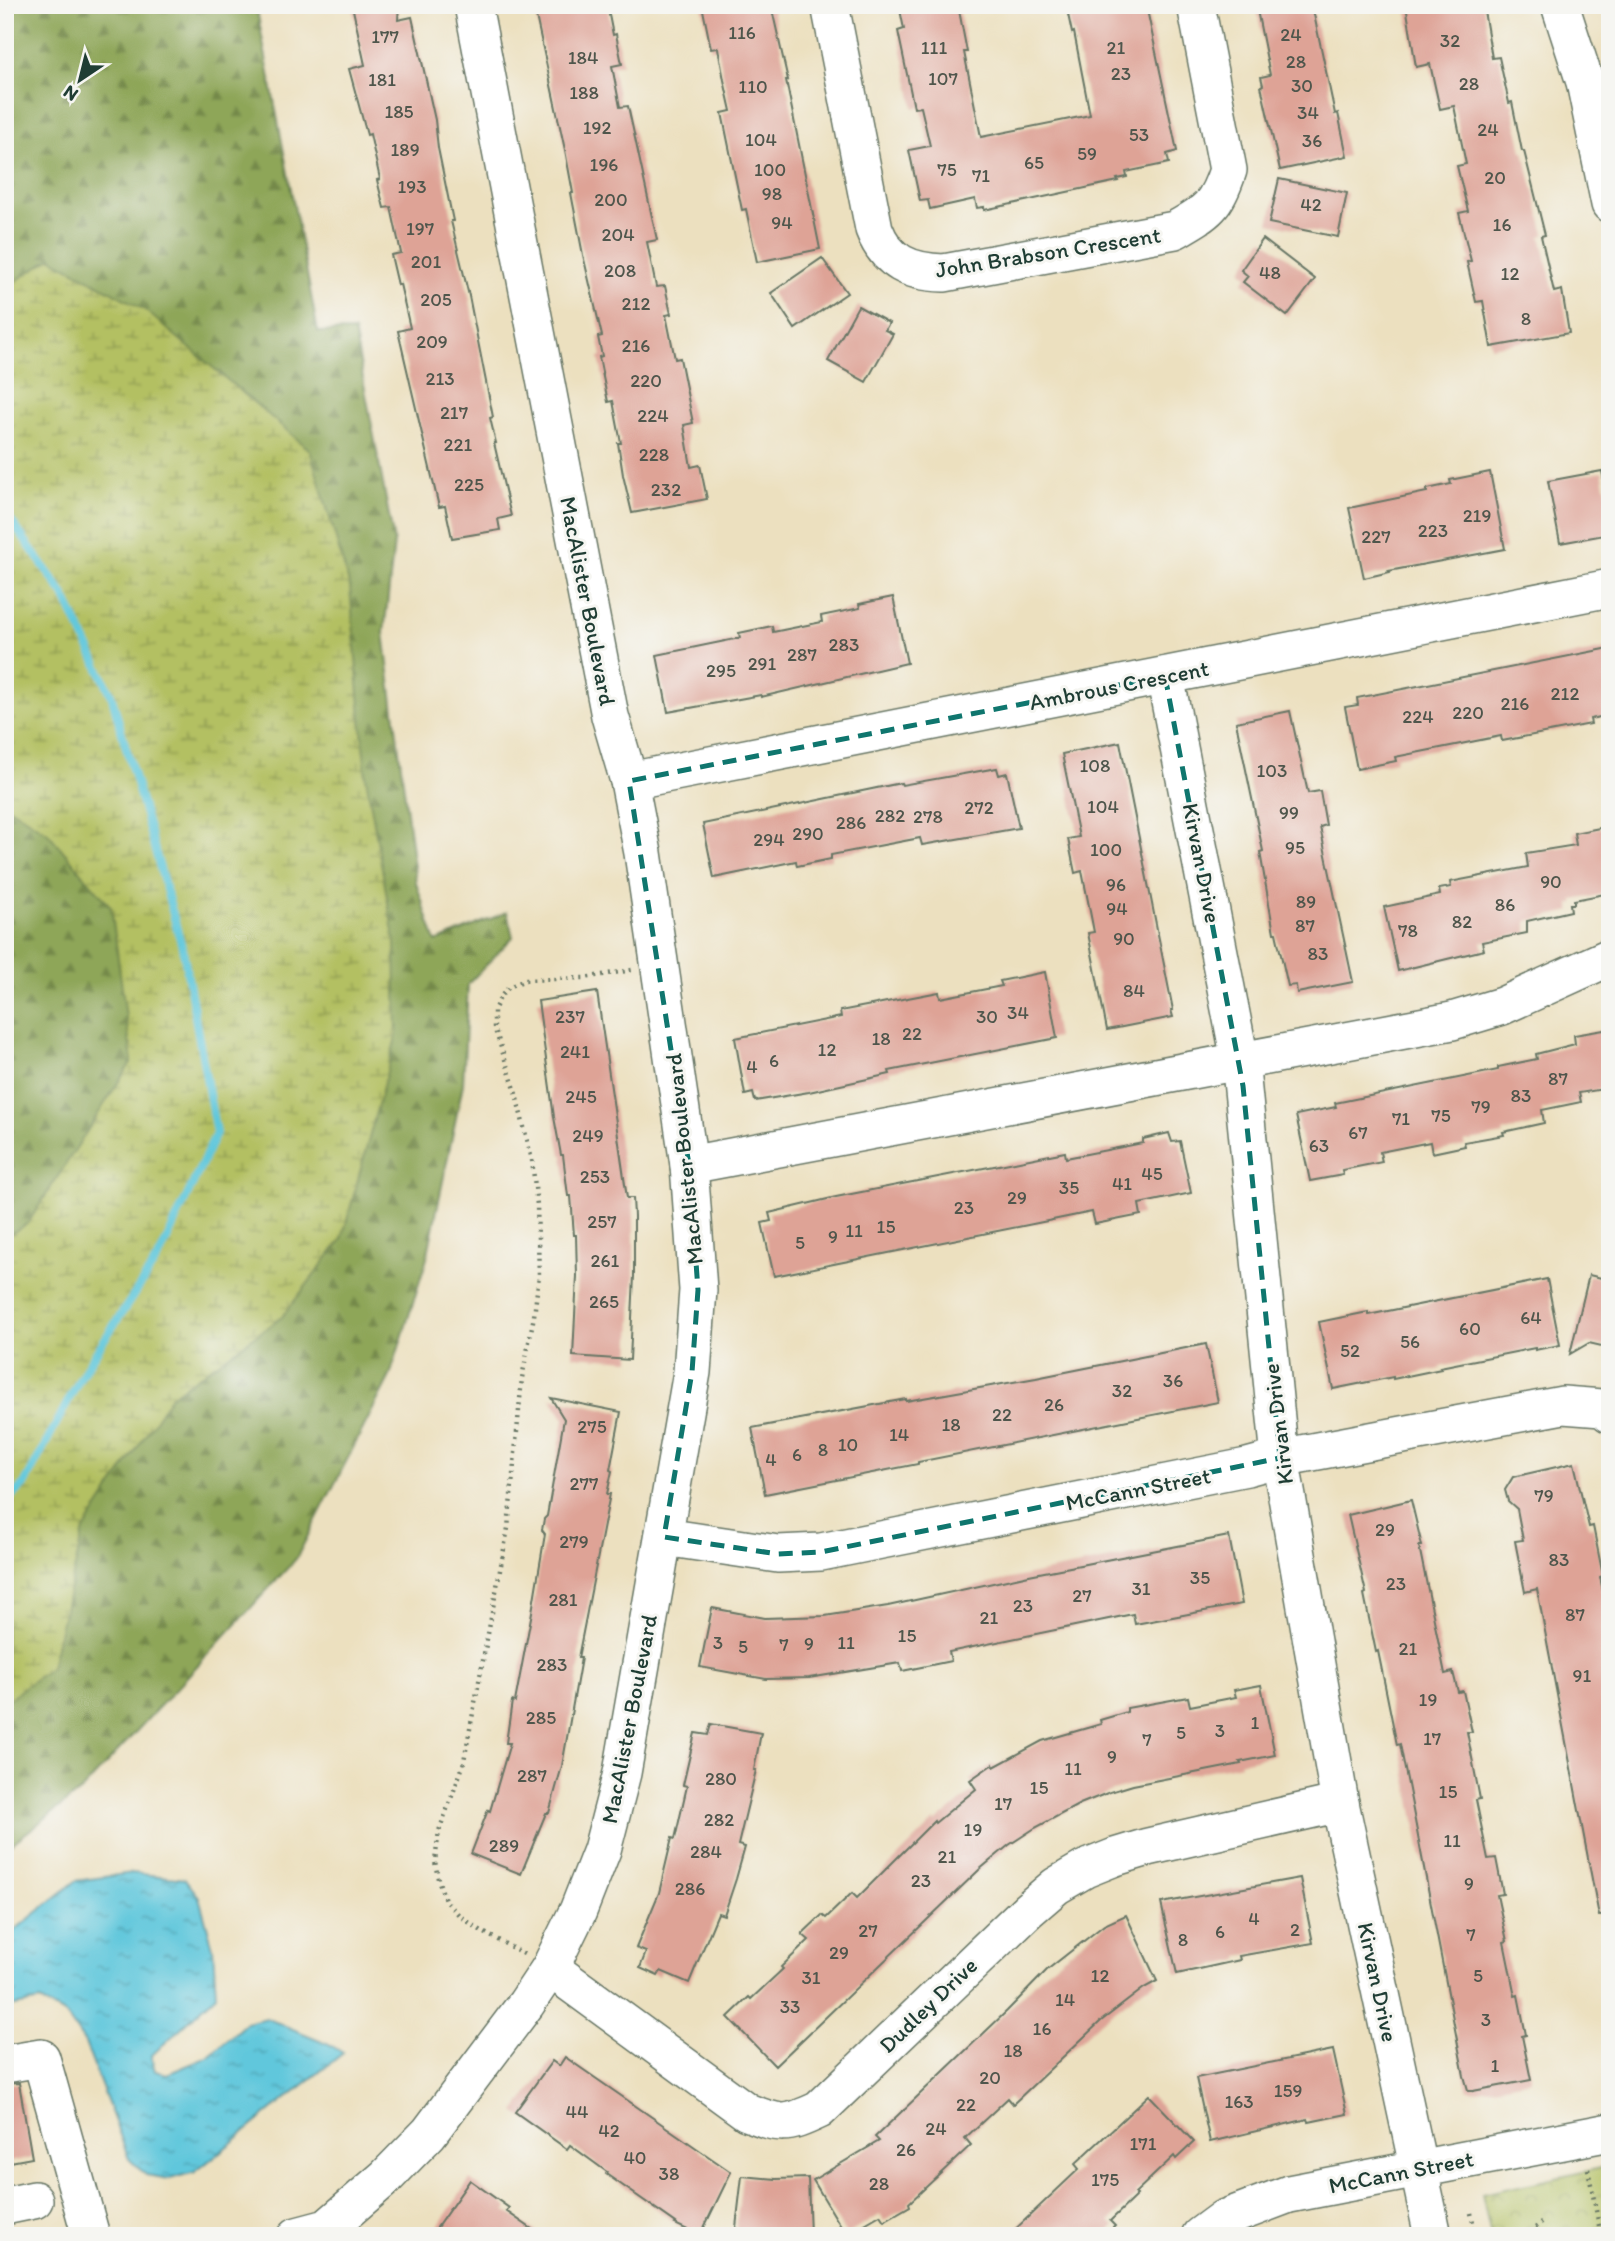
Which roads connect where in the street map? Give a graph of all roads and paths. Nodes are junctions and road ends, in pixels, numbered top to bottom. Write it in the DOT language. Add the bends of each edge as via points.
graph roads {
  1 [pos="473,5"];
  2 [pos="830,5"];
  3 [pos="1196,5"];
  4 [pos="1560,5"];
  5 [pos="1610,204"];
  6 [pos="1610,588"];
  7 [pos="1165,676"];
  8 [pos="629,780"];
  9 [pos="1610,957"];
  10 [pos="660,965"];
  11 [pos="1240,1060"];
  12 [pos="689,1165"];
  13 [pos="1610,1414"];
  14 [pos="1280,1458"];
  15 [pos="664,1537"];
  16 [pos="1339,1803"];
  17 [pos="550,1968"];
  18 [pos="5,2064"];
  19 [pos="1610,2132"];
  20 [pos="1418,2168"];
  21 [pos="1588,2169"];
  22 [pos="1471,2213"];
  23 [pos="1542,2223"];
  24 [pos="321,2234"];
  25 [pos="1431,2234"];
  26 [pos="1610,2234"];
  27 [pos="91,2236"];
  28 [pos="1200,2236"];
  29 [pos="1476,2236"];
  30 [pos="1524,2236"];
  31 [pos="1603,2236"];
  1 -- 8 [label="street, MacAlister Boulevard" via="610,716"];
  2 -- 3 [label="street, John Brabson Crescent" via="880,245 907,267 944,273 1175,230 1205,212 1220,195 1228,170"];
  4 -- 5 [label="street" via="1585,82"];
  6 -- 7 [label="street, Ambrous Crescent"];
  7 -- 8 [label="street, Ambrous Crescent"];
  7 -- 11 [label="street, Kirvan Drive"];
  8 -- 10 [label="street, MacAlister Boulevard"];
  9 -- 11 [label="street" via="1502,1006 1452,1021"];
  10 -- 12 [label="street, MacAlister Boulevard"];
  10 -- 17 [label="path" via="584,978 525,980 500,996 494,1010 494,1027 532,1160 538,1275 522,1378 508,1528 463,1766 439,1831 435,1860 445,1900 460,1916"];
  11 -- 12 [label="street"];
  11 -- 14 [label="street, Kirvan Drive"];
  12 -- 15 [label="street, MacAlister Boulevard" via="698,1290 692,1372"];
  13 -- 14 [label="street, McCann Street" via="1602,1408 1563,1405"];
  14 -- 15 [label="street, McCann Street" via="821,1552 778,1554"];
  14 -- 16 [label="street, Kirvan Drive"];
  15 -- 17 [label="street, MacAlister Boulevard" via="622,1773 601,1850"];
  16 -- 17 [label="street, Dudley Drive" via="1148,1847 1085,1869 1056,1886 819,2110 799,2120 776,2123 747,2112"];
  16 -- 20 [label="street, Kirvan Drive"];
  17 -- 24 [label="street, MacAlister Boulevard" via="429,2133"];
  18 -- 27 [label="street" via="41,2058"];
  19 -- 20 [label="street, McCann Street"];
  20 -- 25 [label="street, Kirvan Drive"];
  20 -- 28 [label="street, McCann Street" via="1289,2194 1223,2219"];
  21 -- 31 [label="path"];
  22 -- 29 [label="path"];
  23 -- 30 [label="path"];
  26 -- 31 [label="path"];
}
